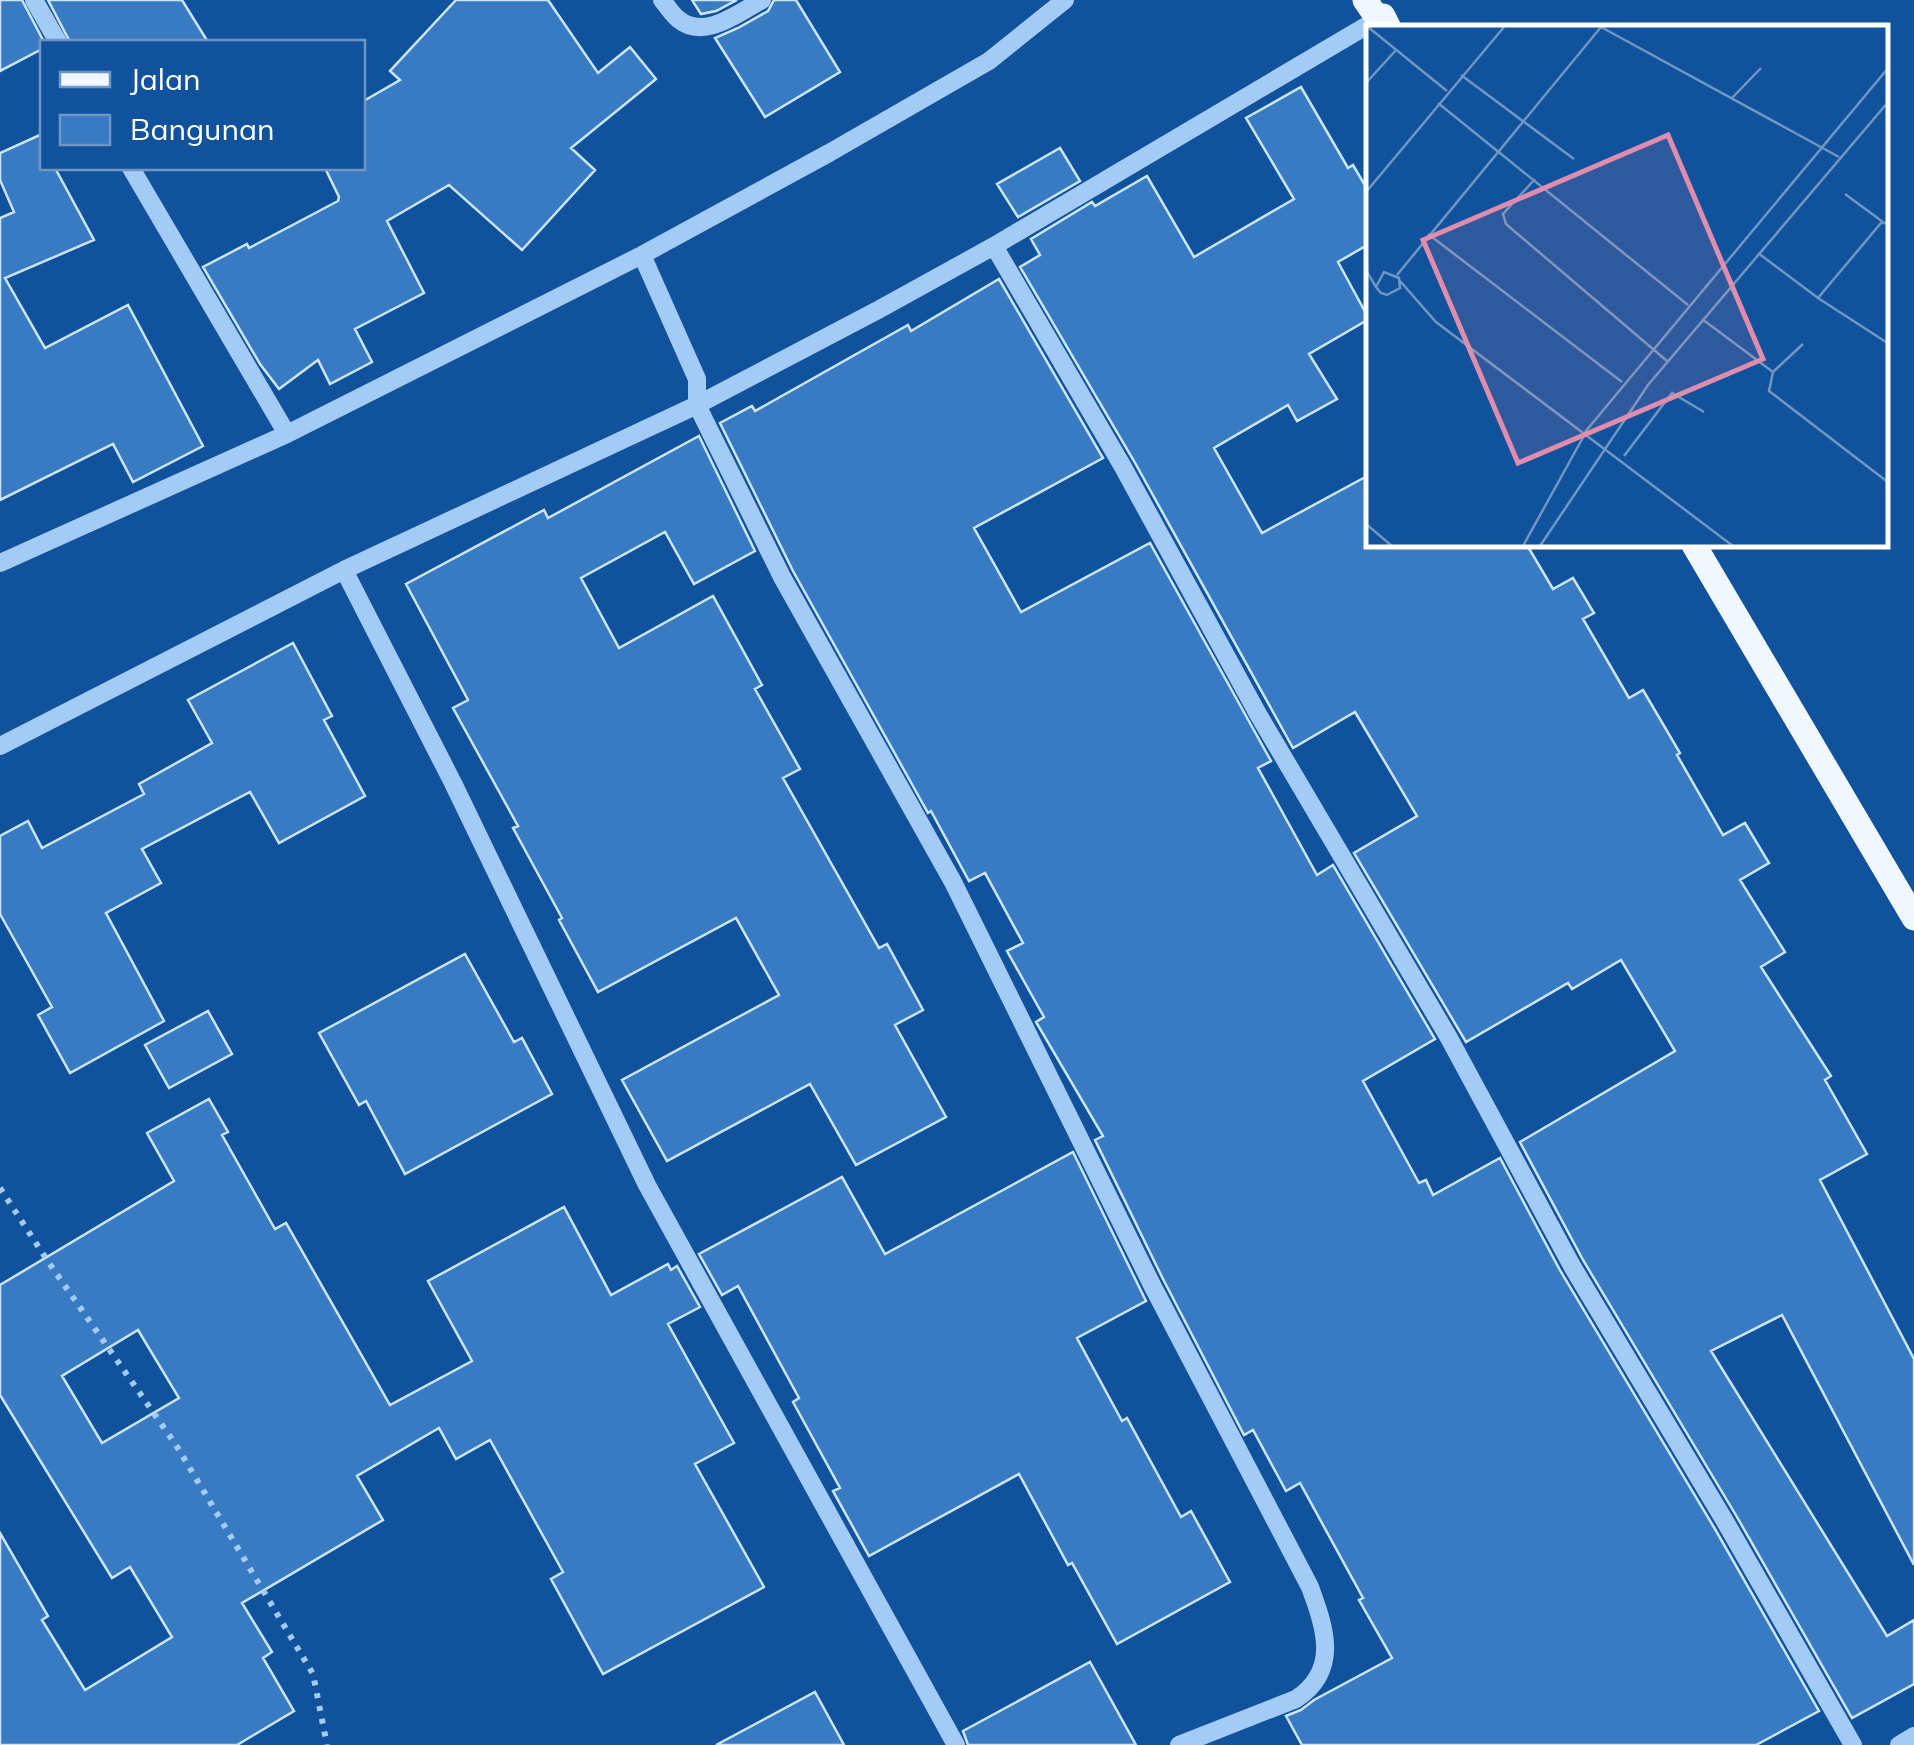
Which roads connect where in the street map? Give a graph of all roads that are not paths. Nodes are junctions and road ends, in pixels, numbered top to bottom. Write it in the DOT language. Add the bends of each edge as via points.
graph roads {
  1 [pos="34,0"];
  2 [pos="662,0"];
  3 [pos="762,0"];
  4 [pos="1065,0"];
  5 [pos="1379,11"];
  6 [pos="57,40"];
  7 [pos="132,170"];
  8 [pos="994,246"];
  9 [pos="642,255"];
  10 [pos="697,405"];
  11 [pos="287,434"];
  12 [pos="1696,548"];
  13 [pos="0,563"];
  14 [pos="344,570"];
  15 [pos="0,746"];
  16 [pos="1914,918"];
  17 [pos="1914,1736"];
  18 [pos="956,1745"];
  19 [pos="1180,1745"];
  20 [pos="1854,1745"];
  21 [pos="1899,1745"];
  1 -- 6 [label="street"];
  2 -- 3 [label="street" via="696,29"];
  4 -- 9 [label="street" via="989,61"];
  5 -- 8 [label="street"];
  7 -- 11 [label="street"];
  8 -- 10 [label="street"];
  8 -- 20 [label="street" via="1449,1038 1572,1266"];
  9 -- 10 [label="street" via="697,379"];
  9 -- 11 [label="street"];
  10 -- 14 [label="street"];
  10 -- 19 [label="street" via="782,577 952,882 1321,1616 1327,1650 1309,1691"];
  11 -- 13 [label="street"];
  12 -- 16 [label="main road"];
  14 -- 15 [label="street"];
  14 -- 18 [label="street" via="647,1185"];
  17 -- 21 [label="street"];
}
